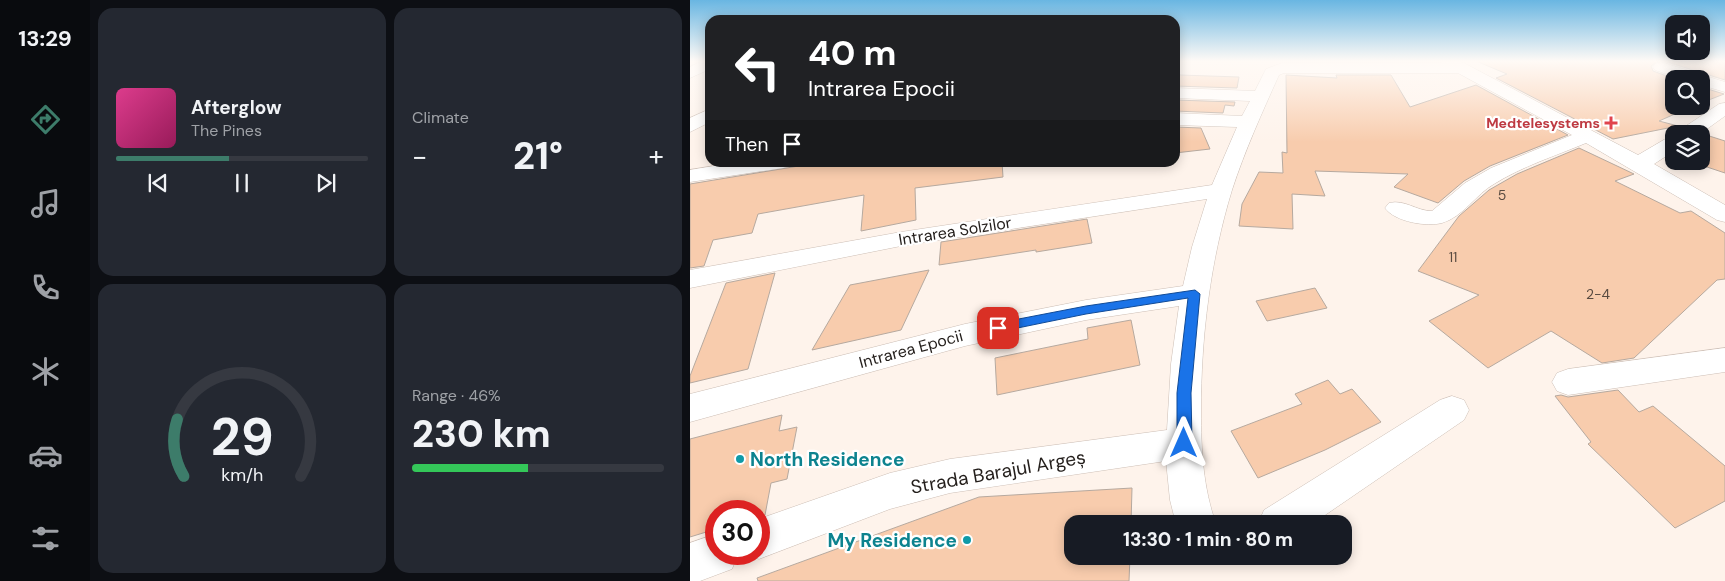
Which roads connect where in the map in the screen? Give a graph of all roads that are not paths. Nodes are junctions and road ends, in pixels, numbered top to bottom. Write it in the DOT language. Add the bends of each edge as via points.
graph roads {
  1 [pos="1265,88"];
  2 [pos="1500,88"];
  3 [pos="1180,93"];
  4 [pos="1261,96"];
  5 [pos="1725,108"];
  6 [pos="705,117"];
  7 [pos="1180,119"];
  8 [pos="1250,122"];
  9 [pos="1700,125"];
  10 [pos="690,126"];
  11 [pos="705,133"];
  12 [pos="690,135"];
  13 [pos="1588,136"];
  14 [pos="1665,148"];
  15 [pos="1639,164"];
  16 [pos="750,167"];
  17 [pos="690,176"];
  18 [pos="1221,190"];
  19 [pos="1397,208"];
  20 [pos="1725,215"];
  21 [pos="690,279"];
  22 [pos="1195,294"];
  23 [pos="1725,360"];
  24 [pos="1568,382"];
  25 [pos="690,408"];
  26 [pos="1452,410"];
  27 [pos="1184,443"];
  28 [pos="1193,515"];
  29 [pos="1292,515"];
  30 [pos="770,535"];
  31 [pos="705,558"];
  32 [pos="690,564"];
  1 -- 4 [label="street"];
  2 -- 13 [label="street"];
  3 -- 4 [label="street"];
  4 -- 8 [label="street"];
  5 -- 9 [label="street"];
  6 -- 10 [label="street"];
  7 -- 8 [label="street"];
  8 -- 18 [label="street"];
  11 -- 12 [label="street"];
  13 -- 15 [label="street"];
  13 -- 19 [label="street" via="1490,178 1473,188 1444,214 1423,218"];
  14 -- 15 [label="street"];
  15 -- 20 [label="street"];
  16 -- 17 [label="street"];
  18 -- 21 [label="street, Intrarea Solzilor" via="900,239"];
  18 -- 22 [label="street"];
  22 -- 25 [label="street, Intrarea Epocii" via="1086,310 965,335"];
  22 -- 27 [label="street" via="1184,393"];
  23 -- 24 [label="street"];
  26 -- 29 [label="street"];
  27 -- 28 [label="street" via="1186,483"];
  27 -- 30 [label="street, Strada Barajul Argeș" via="950,476 890,491"];
  31 -- 32 [label="street"];
}
